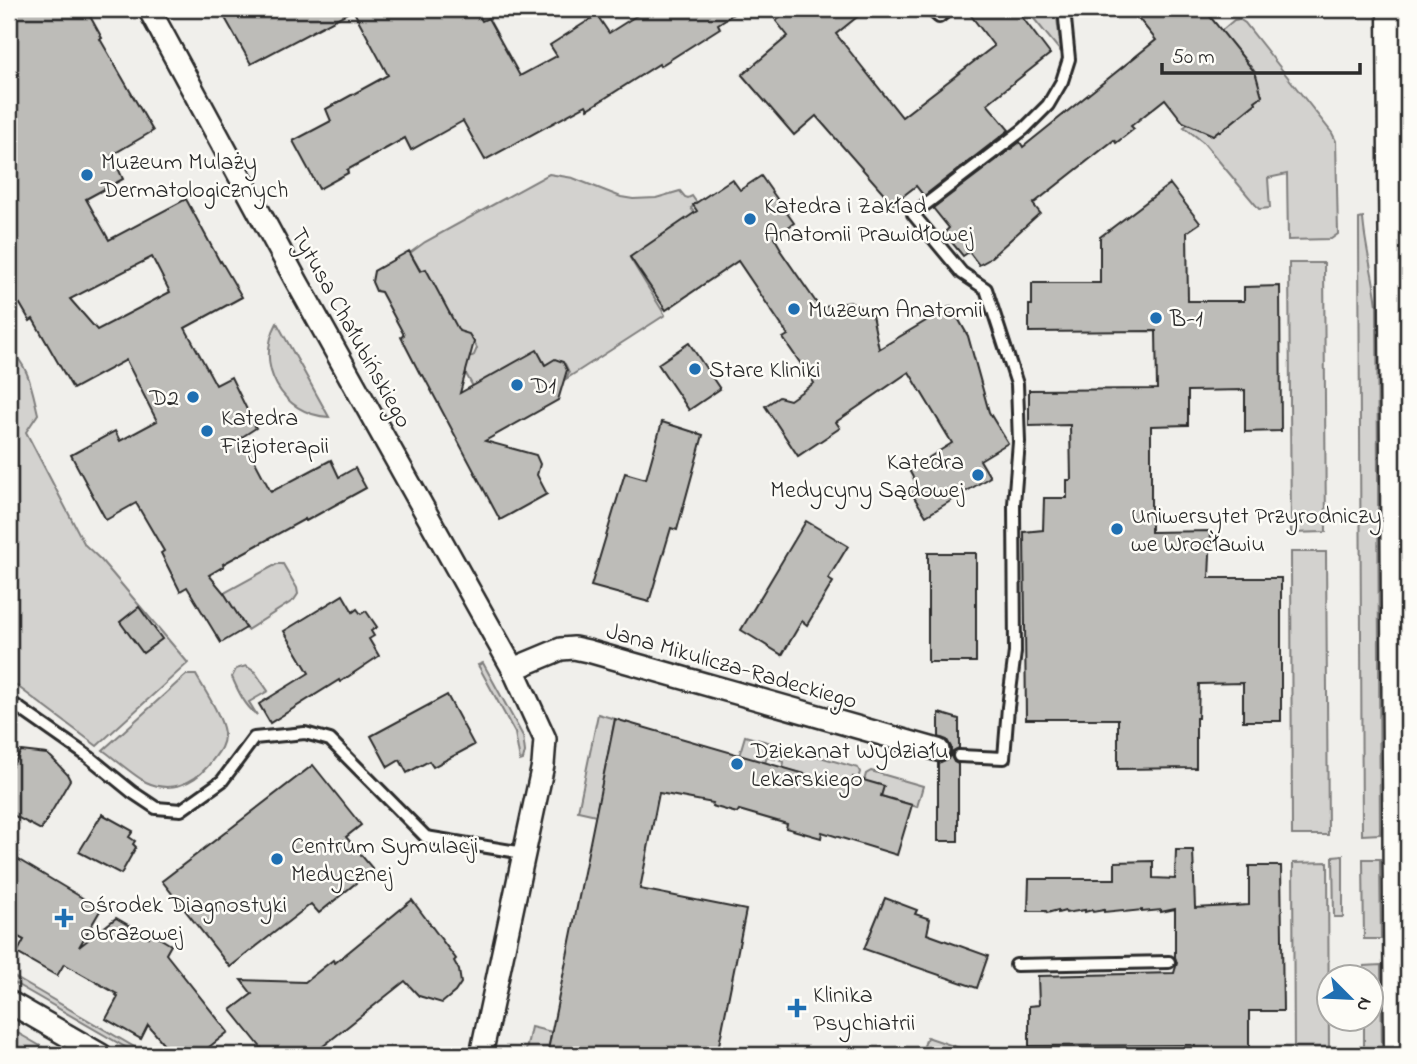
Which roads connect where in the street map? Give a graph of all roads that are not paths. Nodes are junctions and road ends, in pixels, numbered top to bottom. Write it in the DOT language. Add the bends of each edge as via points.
graph roads {
  1 [pos="149,9"];
  2 [pos="930,9"];
  3 [pos="949,9"];
  4 [pos="1064,9"];
  5 [pos="1393,9"];
  6 [pos="513,669"];
  7 [pos="9,701"];
  8 [pos="948,753"];
  9 [pos="524,853"];
  10 [pos="1404,896"];
  11 [pos="1169,962"];
  12 [pos="1016,965"];
  13 [pos="9,1002"];
  14 [pos="101,1055"];
  15 [pos="481,1055"];
  16 [pos="1399,1055"];
  1 -- 6 [label="street, Tytusa Chałubińskiego"];
  2 -- 3 [label="lane" via="939,17"];
  4 -- 8 [label="lane" via="1069,59 1048,105 1024,129 913,214 962,273 986,289 1017,384 1015,652 1004,758"];
  5 -- 10 [label="main road"];
  6 -- 8 [label="street, Jana Mikulicza-Radeckiego" via="573,648"];
  6 -- 9 [label="street, Tytusa Chałubińskiego" via="545,739"];
  7 -- 9 [label="lane" via="156,808 181,810 222,781 254,738 305,733 330,740 426,836"];
  9 -- 15 [label="street, Tytusa Chałubińskiego"];
  10 -- 16 [label="main road"];
  11 -- 12 [label="lane"];
  13 -- 14 [label="street"];
}
